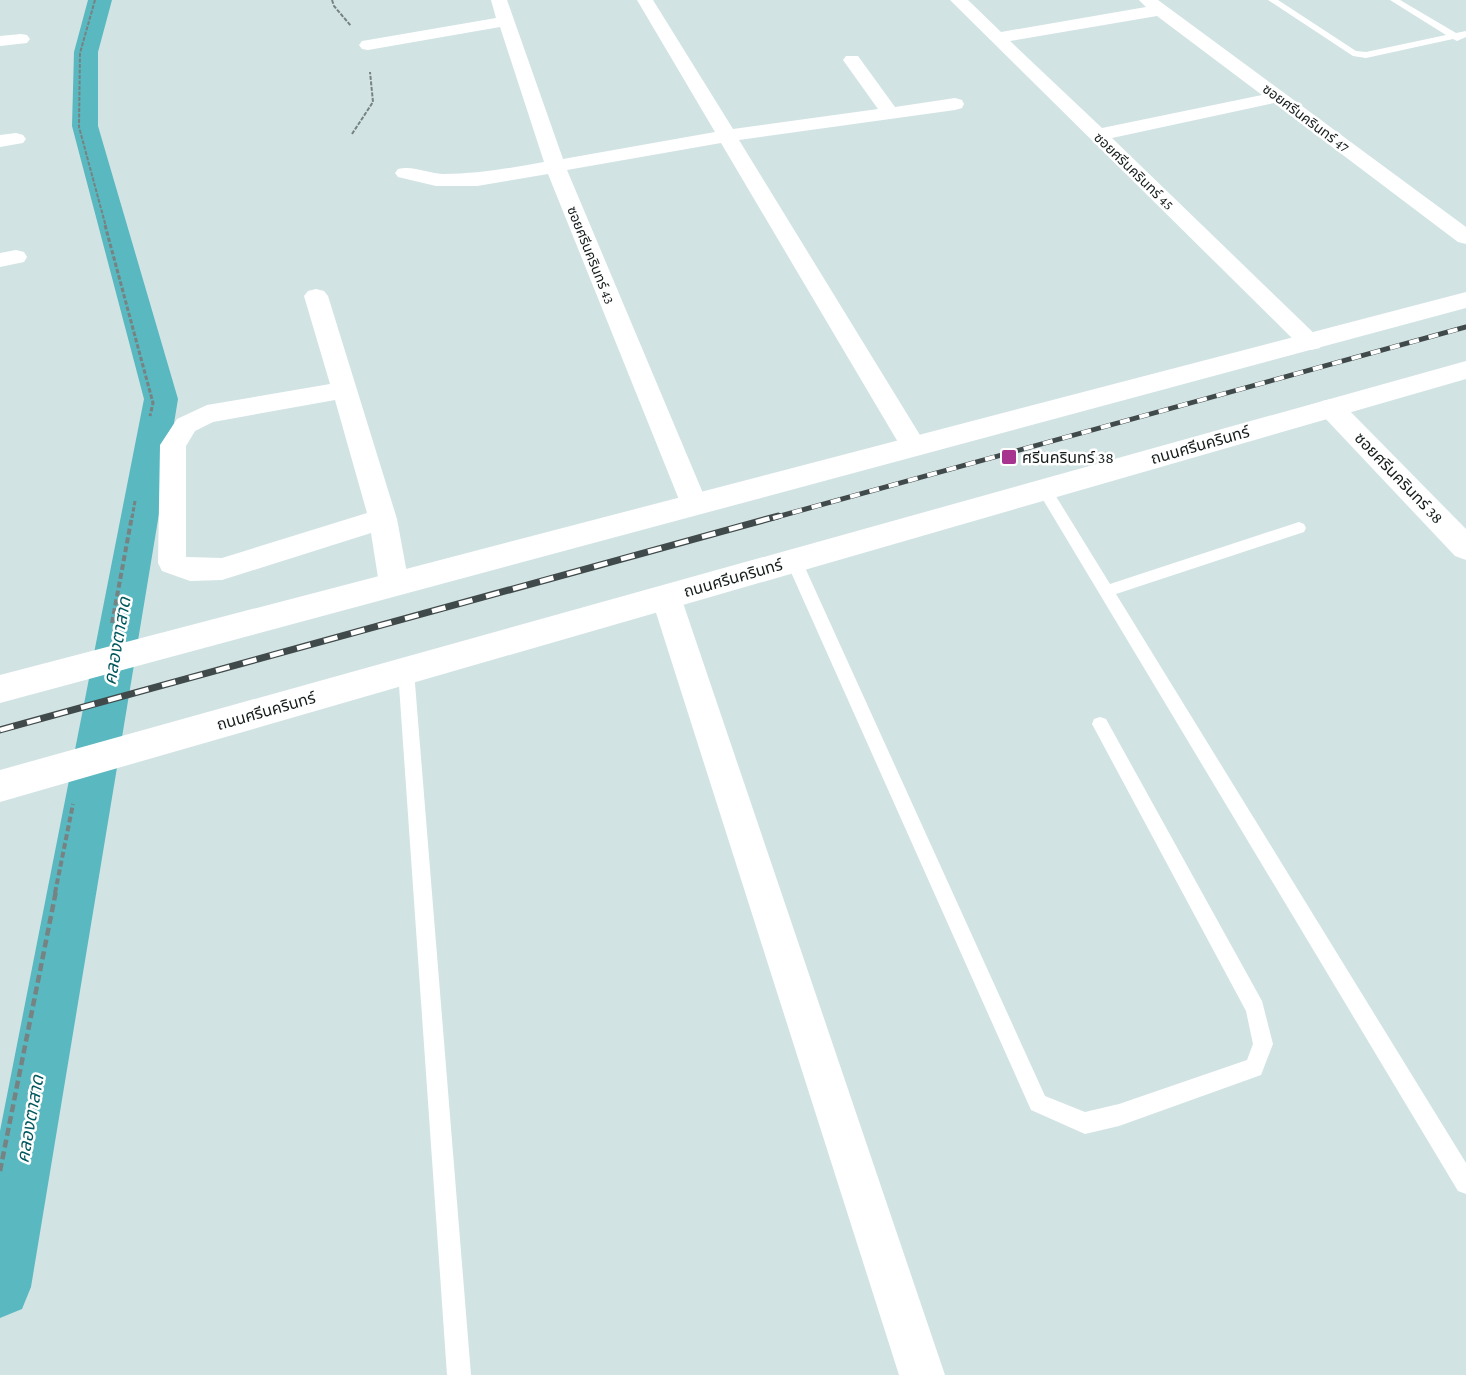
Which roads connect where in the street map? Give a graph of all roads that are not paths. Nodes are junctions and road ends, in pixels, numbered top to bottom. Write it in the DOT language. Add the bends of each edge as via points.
graph roads {
  1 [pos="500,0"];
  2 [pos="645,0"];
  3 [pos="958,0"];
  4 [pos="1272,0"];
  5 [pos="1394,0"];
  6 [pos="1154,5"];
  7 [pos="507,21"];
  8 [pos="1466,34"];
  9 [pos="1453,36"];
  10 [pos="997,38"];
  11 [pos="21,39"];
  12 [pos="0,41"];
  13 [pos="1466,44"];
  14 [pos="368,45"];
  15 [pos="852,60"];
  16 [pos="1278,97"];
  17 [pos="955,104"];
  18 [pos="890,113"];
  19 [pos="1097,135"];
  20 [pos="725,136"];
  21 [pos="555,166"];
  22 [pos="405,173"];
  23 [pos="1466,237"];
  24 [pos="316,296"];
  25 [pos="1466,300"];
  26 [pos="1311,342"];
  27 [pos="1466,370"];
  28 [pos="344,390"];
  29 [pos="1331,408"];
  30 [pos="914,447"];
  31 [pos="1044,489"];
  32 [pos="694,505"];
  33 [pos="383,519"];
  34 [pos="1299,528"];
  35 [pos="1466,548"];
  36 [pos="794,561"];
  37 [pos="393,584"];
  38 [pos="1106,591"];
  39 [pos="666,597"];
  40 [pos="406,671"];
  41 [pos="15,685"];
  42 [pos="1100,724"];
  43 [pos="6,784"];
  44 [pos="1466,1183"];
  45 [pos="459,1375"];
  46 [pos="922,1375"];
  1 -- 7 [label="street, ซอยศรีนครินทร์ 43"];
  2 -- 20 [label="street"];
  3 -- 10 [label="street, ซอยศรีนครินทร์ 45"];
  4 -- 9 [label="lane" via="1353,53 1379,53"];
  5 -- 9 [label="lane"];
  6 -- 10 [label="street"];
  6 -- 16 [label="street, ซอยศรีนครินทร์ 47"];
  7 -- 14 [label="street"];
  7 -- 21 [label="street, ซอยศรีนครินทร์ 43"];
  8 -- 9 [label="lane"];
  9 -- 13 [label="lane"];
  10 -- 19 [label="street, ซอยศรีนครินทร์ 45"];
  11 -- 12 [label="street"];
  15 -- 18 [label="street"];
  16 -- 19 [label="street"];
  16 -- 23 [label="street, ซอยศรีนครินทร์ 47"];
  17 -- 18 [label="street"];
  18 -- 20 [label="street"];
  19 -- 26 [label="street, ซอยศรีนครินทร์ 45"];
  20 -- 21 [label="street"];
  20 -- 30 [label="street"];
  21 -- 22 [label="street" via="457,181"];
  21 -- 32 [label="street, ซอยศรีนครินทร์ 43"];
  24 -- 28 [label="street"];
  25 -- 26 [label="main road"];
  26 -- 30 [label="main road"];
  27 -- 29 [label="main road, ถนนศรีนครินทร์"];
  28 -- 33 [label="street"];
  28 -- 33 [label="street" via="207,414 186,425 173,445 172,563 190,570 222,568"];
  29 -- 31 [label="main road, ถนนศรีนครินทร์"];
  29 -- 35 [label="main road, ซอยศรีนครินทร์ 38"];
  30 -- 32 [label="main road"];
  31 -- 36 [label="main road, ถนนศรีนครินทร์"];
  31 -- 38 [label="lane"];
  32 -- 37 [label="main road"];
  33 -- 37 [label="street"];
  34 -- 38 [label="lane"];
  36 -- 39 [label="main road, ถนนศรีนครินทร์"];
  36 -- 42 [label="lane" via="1038,1103 1085,1123 1254,1068 1263,1044 1255,1008"];
  37 -- 41 [label="main road"];
  38 -- 44 [label="lane"];
  39 -- 40 [label="main road, ถนนศรีนครินทร์"];
  39 -- 46 [label="street"];
  40 -- 43 [label="main road, ถนนศรีนครินทร์"];
  40 -- 45 [label="lane"];
}
